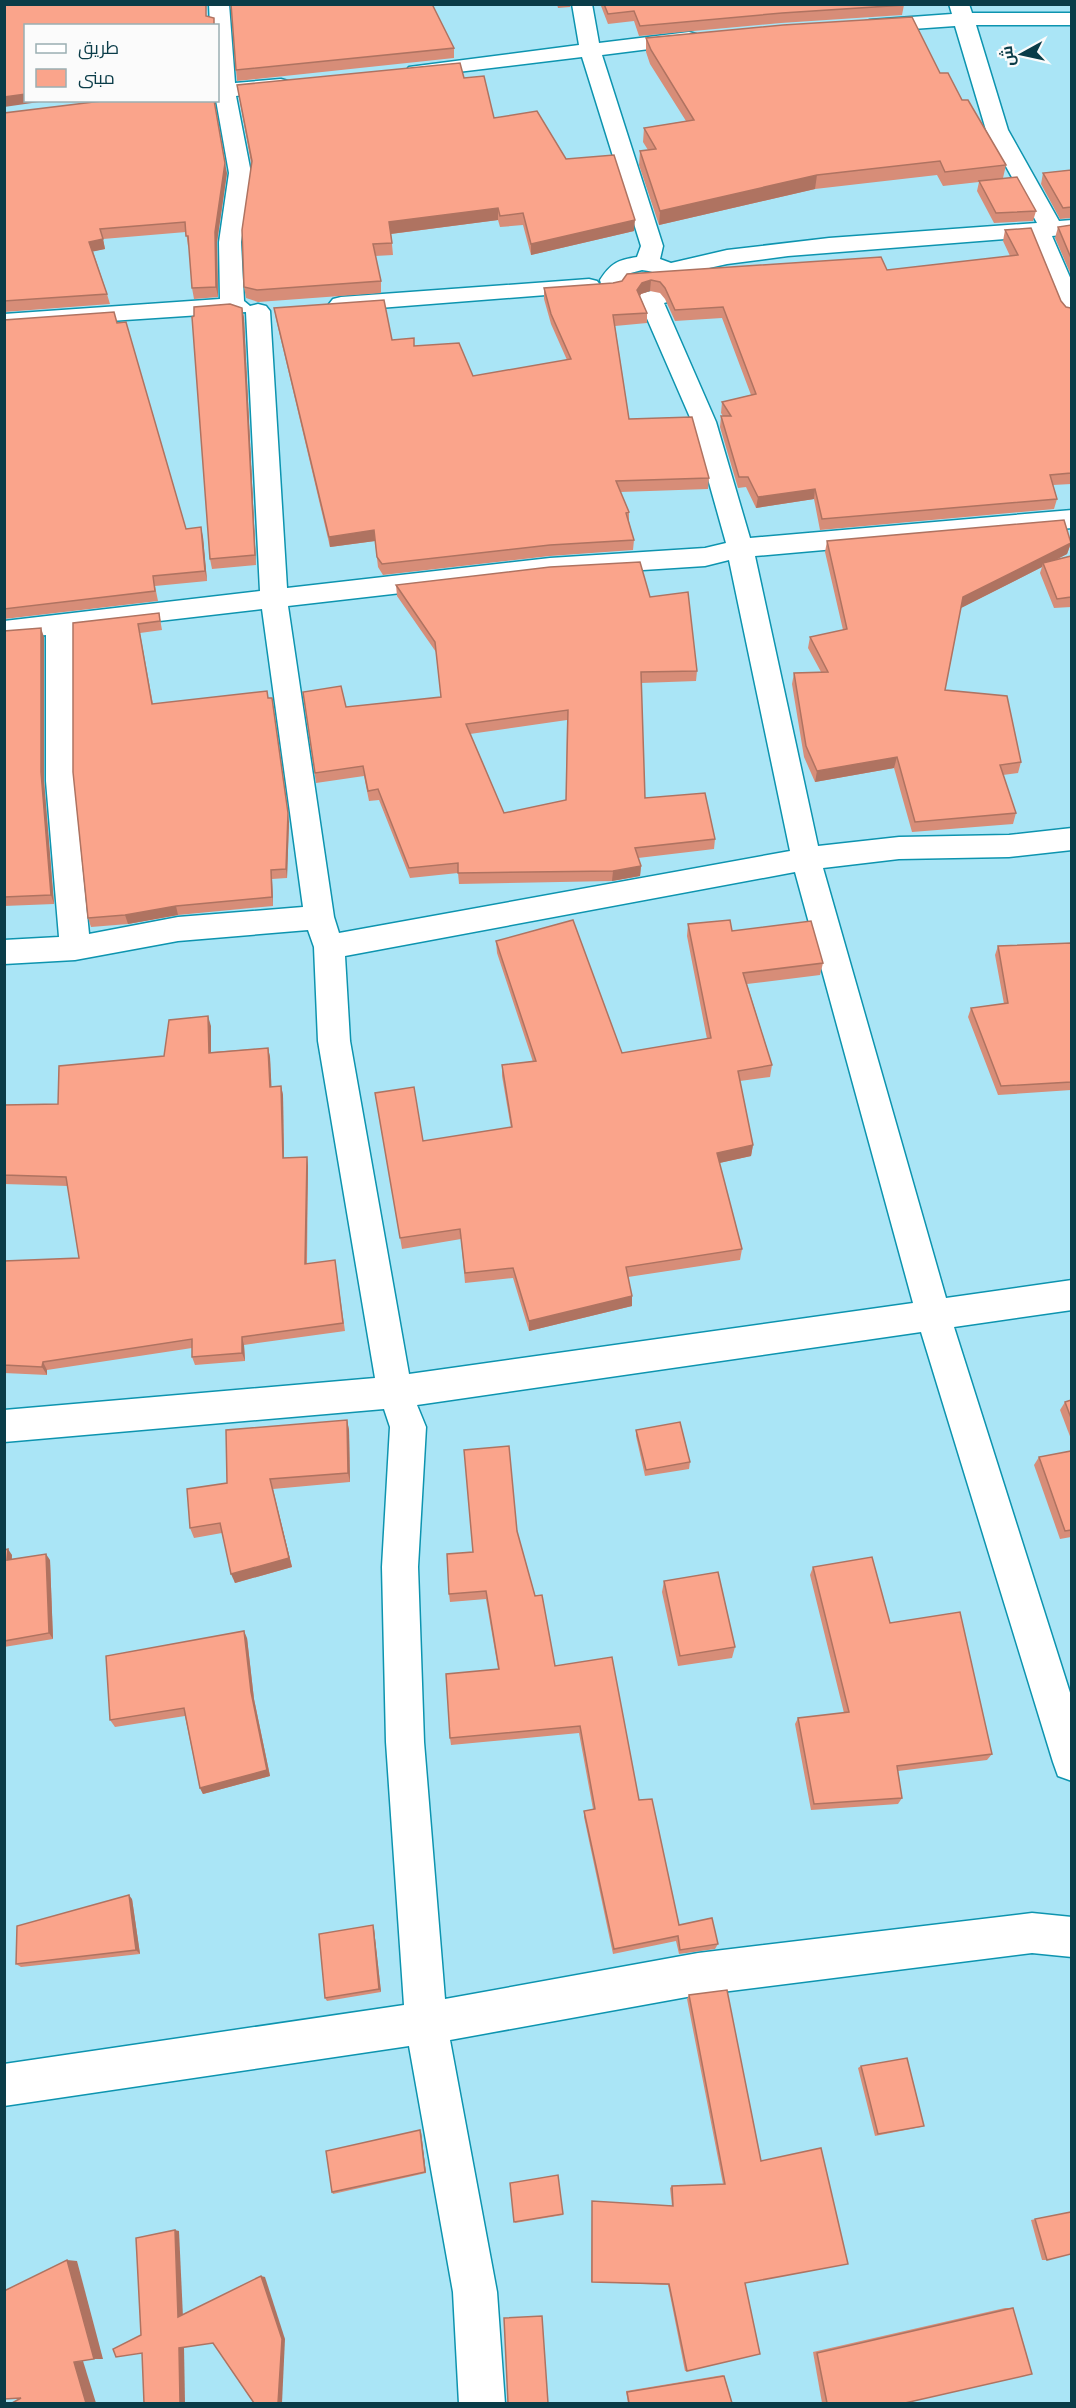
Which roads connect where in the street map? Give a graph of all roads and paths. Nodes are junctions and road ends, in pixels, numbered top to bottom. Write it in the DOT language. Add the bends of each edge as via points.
graph roads {
  1 [pos="219,4"];
  2 [pos="582,4"];
  3 [pos="961,12"];
  4 [pos="1071,19"];
  5 [pos="851,27"];
  6 [pos="711,37"];
  7 [pos="590,49"];
  8 [pos="400,72"];
  9 [pos="295,83"];
  10 [pos="221,91"];
  11 [pos="1054,229"];
  12 [pos="657,267"];
  13 [pos="612,285"];
  14 [pos="651,300"];
  15 [pos="232,305"];
  16 [pos="317,306"];
  17 [pos="1071,312"];
  18 [pos="4,321"];
  19 [pos="1071,519"];
  20 [pos="741,548"];
  21 [pos="274,600"];
  22 [pos="59,626"];
  23 [pos="4,630"];
  24 [pos="1071,839"];
  25 [pos="806,859"];
  26 [pos="324,932"];
  27 [pos="75,948"];
  28 [pos="4,952"];
  29 [pos="1071,1295"];
  30 [pos="934,1317"];
  31 [pos="395,1392"];
  32 [pos="4,1426"];
  33 [pos="1071,1762"];
  34 [pos="1071,1937"];
  35 [pos="426,2023"];
  36 [pos="4,2085"];
  37 [pos="482,2403"];
  1 -- 10 [label="street"];
  2 -- 7 [label="street"];
  3 -- 4 [label="street"];
  3 -- 5 [label="street"];
  3 -- 11 [label="street" via="997,130"];
  6 -- 7 [label="street"];
  7 -- 8 [label="street"];
  7 -- 12 [label="street"];
  9 -- 10 [label="street"];
  10 -- 15 [label="street" via="240,173 230,242"];
  11 -- 12 [label="street" via="738,254"];
  11 -- 17 [label="street"];
  12 -- 13 [label="street" via="624,266 614,275"];
  12 -- 14 [label="street" via="674,282 668,294"];
  13 -- 14 [label="street" via="622,296"];
  13 -- 16 [label="street"];
  14 -- 20 [label="street" via="704,422"];
  15 -- 18 [label="street"];
  15 -- 21 [label="street" via="270,310"];
  19 -- 20 [label="street"];
  20 -- 21 [label="street" via="705,557 550,567"];
  20 -- 25 [label="street"];
  21 -- 22 [label="street"];
  21 -- 26 [label="street" via="291,737"];
  22 -- 23 [label="street"];
  22 -- 27 [label="street" via="60,781"];
  24 -- 25 [label="street" via="1009,846 899,848"];
  25 -- 26 [label="street"];
  25 -- 30 [label="street"];
  26 -- 27 [label="street" via="178,929"];
  26 -- 31 [label="street" via="334,1041"];
  27 -- 28 [label="street"];
  29 -- 30 [label="street"];
  30 -- 31 [label="street"];
  30 -- 33 [label="street"];
  31 -- 32 [label="street"];
  31 -- 35 [label="street" via="408,1427 400,1567 404,1731"];
  34 -- 35 [label="street" via="1032,1933 698,1974"];
  35 -- 36 [label="street"];
  35 -- 37 [label="street" via="475,2292"];
}
